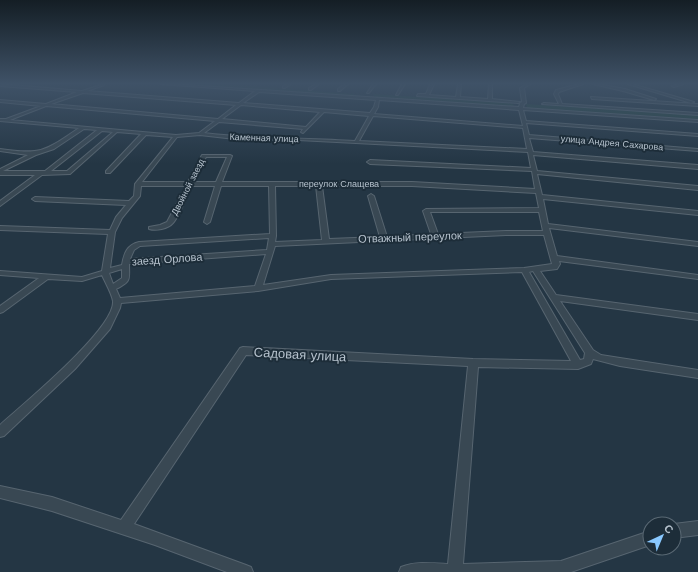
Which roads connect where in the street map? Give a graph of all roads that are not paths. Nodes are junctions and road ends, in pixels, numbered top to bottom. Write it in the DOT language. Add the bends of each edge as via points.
graph roads {
  1 [pos="31,111"];
  2 [pos="113,111"];
  3 [pos="230,111"];
  4 [pos="308,111"];
  5 [pos="374,111"];
  6 [pos="523,111"];
  7 [pos="585,111"];
  8 [pos="643,111"];
  9 [pos="322,112"];
  10 [pos="698,114"];
  11 [pos="371,116"];
  12 [pos="218,120"];
  13 [pos="1,121"];
  14 [pos="698,121"];
  15 [pos="525,124"];
  16 [pos="83,128"];
  17 [pos="306,128"];
  18 [pos="101,130"];
  19 [pos="116,131"];
  20 [pos="145,133"];
  21 [pos="200,134"];
  22 [pos="698,135"];
  23 [pos="176,136"];
  24 [pos="527,136"];
  25 [pos="298,139"];
  26 [pos="356,142"];
  27 [pos="0,150"];
  28 [pos="698,150"];
  29 [pos="530,152"];
  30 [pos="37,153"];
  31 [pos="370,162"];
  32 [pos="698,167"];
  33 [pos="535,171"];
  34 [pos="0,172"];
  35 [pos="108,172"];
  36 [pos="9,173"];
  37 [pos="43,173"];
  38 [pos="0,179"];
  39 [pos="138,184"];
  40 [pos="272,184"];
  41 [pos="319,184"];
  42 [pos="188,185"];
  43 [pos="218,185"];
  44 [pos="698,188"];
  45 [pos="540,194"];
  46 [pos="371,196"];
  47 [pos="35,199"];
  48 [pos="131,203"];
  49 [pos="0,204"];
  50 [pos="543,210"];
  51 [pos="698,213"];
  52 [pos="207,222"];
  53 [pos="0,228"];
  54 [pos="151,228"];
  55 [pos="547,229"];
  56 [pos="112,232"];
  57 [pos="435,236"];
  58 [pos="384,238"];
  59 [pos="273,240"];
  60 [pos="326,240"];
  61 [pos="698,244"];
  62 [pos="270,252"];
  63 [pos="555,260"];
  64 [pos="126,264"];
  65 [pos="524,270"];
  66 [pos="536,270"];
  67 [pos="105,273"];
  68 [pos="0,274"];
  69 [pos="46,277"];
  70 [pos="698,277"];
  71 [pos="111,288"];
  72 [pos="258,288"];
  73 [pos="554,297"];
  74 [pos="117,301"];
  75 [pos="0,310"];
  76 [pos="698,317"];
  77 [pos="590,353"];
  78 [pos="473,363"];
  79 [pos="578,365"];
  80 [pos="698,374"];
  81 [pos="0,432"];
  82 [pos="0,492"];
  83 [pos="124,528"];
  84 [pos="698,528"];
  85 [pos="682,530"];
  86 [pos="642,541"];
  87 [pos="246,572"];
  88 [pos="406,572"];
  89 [pos="455,572"];
  1 -- 13 [label="street"];
  2 -- 12 [label="street"];
  3 -- 12 [label="street"];
  4 -- 9 [label="street"];
  5 -- 11 [label="street"];
  6 -- 15 [label="street"];
  7 -- 14 [label="street"];
  8 -- 10 [label="street"];
  9 -- 11 [label="street"];
  9 -- 17 [label="street"];
  11 -- 15 [label="street"];
  11 -- 26 [label="street"];
  12 -- 17 [label="street"];
  12 -- 21 [label="street"];
  13 -- 16 [label="street, Каменная улица"];
  15 -- 22 [label="street"];
  15 -- 24 [label="street"];
  16 -- 18 [label="street, Каменная улица"];
  16 -- 30 [label="street" via="50,149"];
  17 -- 25 [label="street"];
  18 -- 19 [label="street, Каменная улица"];
  18 -- 37 [label="street"];
  19 -- 20 [label="street, Каменная улица"];
  19 -- 37 [label="street" via="68,173"];
  20 -- 23 [label="street, Каменная улица"];
  20 -- 35 [label="street"];
  21 -- 23 [label="street, Каменная улица"];
  21 -- 25 [label="street, Каменная улица" via="235,138"];
  23 -- 39 [label="street"];
  24 -- 28 [label="street, улица Андрея Сахарова"];
  24 -- 29 [label="street"];
  25 -- 26 [label="street, Каменная улица"];
  26 -- 29 [label="street, Каменная улица"];
  27 -- 30 [label="street"];
  29 -- 32 [label="street, Каменная улица"];
  29 -- 33 [label="street"];
  30 -- 34 [label="street"];
  31 -- 33 [label="street, переулок Слащева"];
  33 -- 44 [label="street, переулок Слащева"];
  33 -- 45 [label="street"];
  34 -- 36 [label="street"];
  36 -- 37 [label="street"];
  36 -- 38 [label="street"];
  37 -- 49 [label="street"];
  39 -- 42 [label="street, переулок Слащева"];
  39 -- 48 [label="street" via="136,196"];
  40 -- 41 [label="street, переулок Слащева"];
  40 -- 43 [label="street, переулок Слащева"];
  40 -- 59 [label="street"];
  41 -- 45 [label="street, переулок Слащева" via="412,184"];
  41 -- 60 [label="street"];
  42 -- 43 [label="street, переулок Слащева"];
  42 -- 43 [label="street, Двойной заезд" via="204,156 230,156"];
  42 -- 54 [label="street, Двойной заезд" via="170,222 161,227"];
  43 -- 52 [label="street, Двойной заезд"];
  45 -- 50 [label="street"];
  45 -- 51 [label="street, переулок Слащева"];
  46 -- 58 [label="street"];
  47 -- 48 [label="street"];
  48 -- 56 [label="street" via="119,217"];
  50 -- 55 [label="street"];
  50 -- 57 [label="street" via="426,211"];
  53 -- 56 [label="street"];
  55 -- 57 [label="street, Отважный переулок"];
  55 -- 61 [label="street, Отважный переулок"];
  55 -- 63 [label="street"];
  56 -- 67 [label="street"];
  57 -- 58 [label="street, Отважный переулок"];
  58 -- 60 [label="street, Отважный переулок"];
  59 -- 60 [label="street, Отважный переулок"];
  59 -- 62 [label="street"];
  59 -- 64 [label="street, заезд Орлова" via="139,244 128,252"];
  62 -- 64 [label="street, заезд Орлова"];
  62 -- 72 [label="street"];
  63 -- 66 [label="street" via="554,267"];
  63 -- 70 [label="street"];
  64 -- 67 [label="street"];
  64 -- 71 [label="street" via="126,278"];
  65 -- 66 [label="street"];
  65 -- 72 [label="street" via="331,278"];
  65 -- 79 [label="street"];
  66 -- 73 [label="street"];
  67 -- 69 [label="street" via="82,279"];
  67 -- 71 [label="street"];
  68 -- 69 [label="street"];
  69 -- 75 [label="street"];
  71 -- 74 [label="street"];
  72 -- 74 [label="street"];
  73 -- 76 [label="street"];
  73 -- 77 [label="street"];
  74 -- 81 [label="street" via="110,321 72,366"];
  77 -- 79 [label="street" via="588,361"];
  77 -- 80 [label="street" via="599,358"];
  78 -- 79 [label="street, Садовая улица"];
  78 -- 83 [label="street, Садовая улица" via="243,351"];
  78 -- 89 [label="street"];
  82 -- 83 [label="street" via="52,504"];
  83 -- 87 [label="street"];
  84 -- 85 [label="street"];
  86 -- 89 [label="street" via="561,568"];
  88 -- 89 [label="street"];
}
